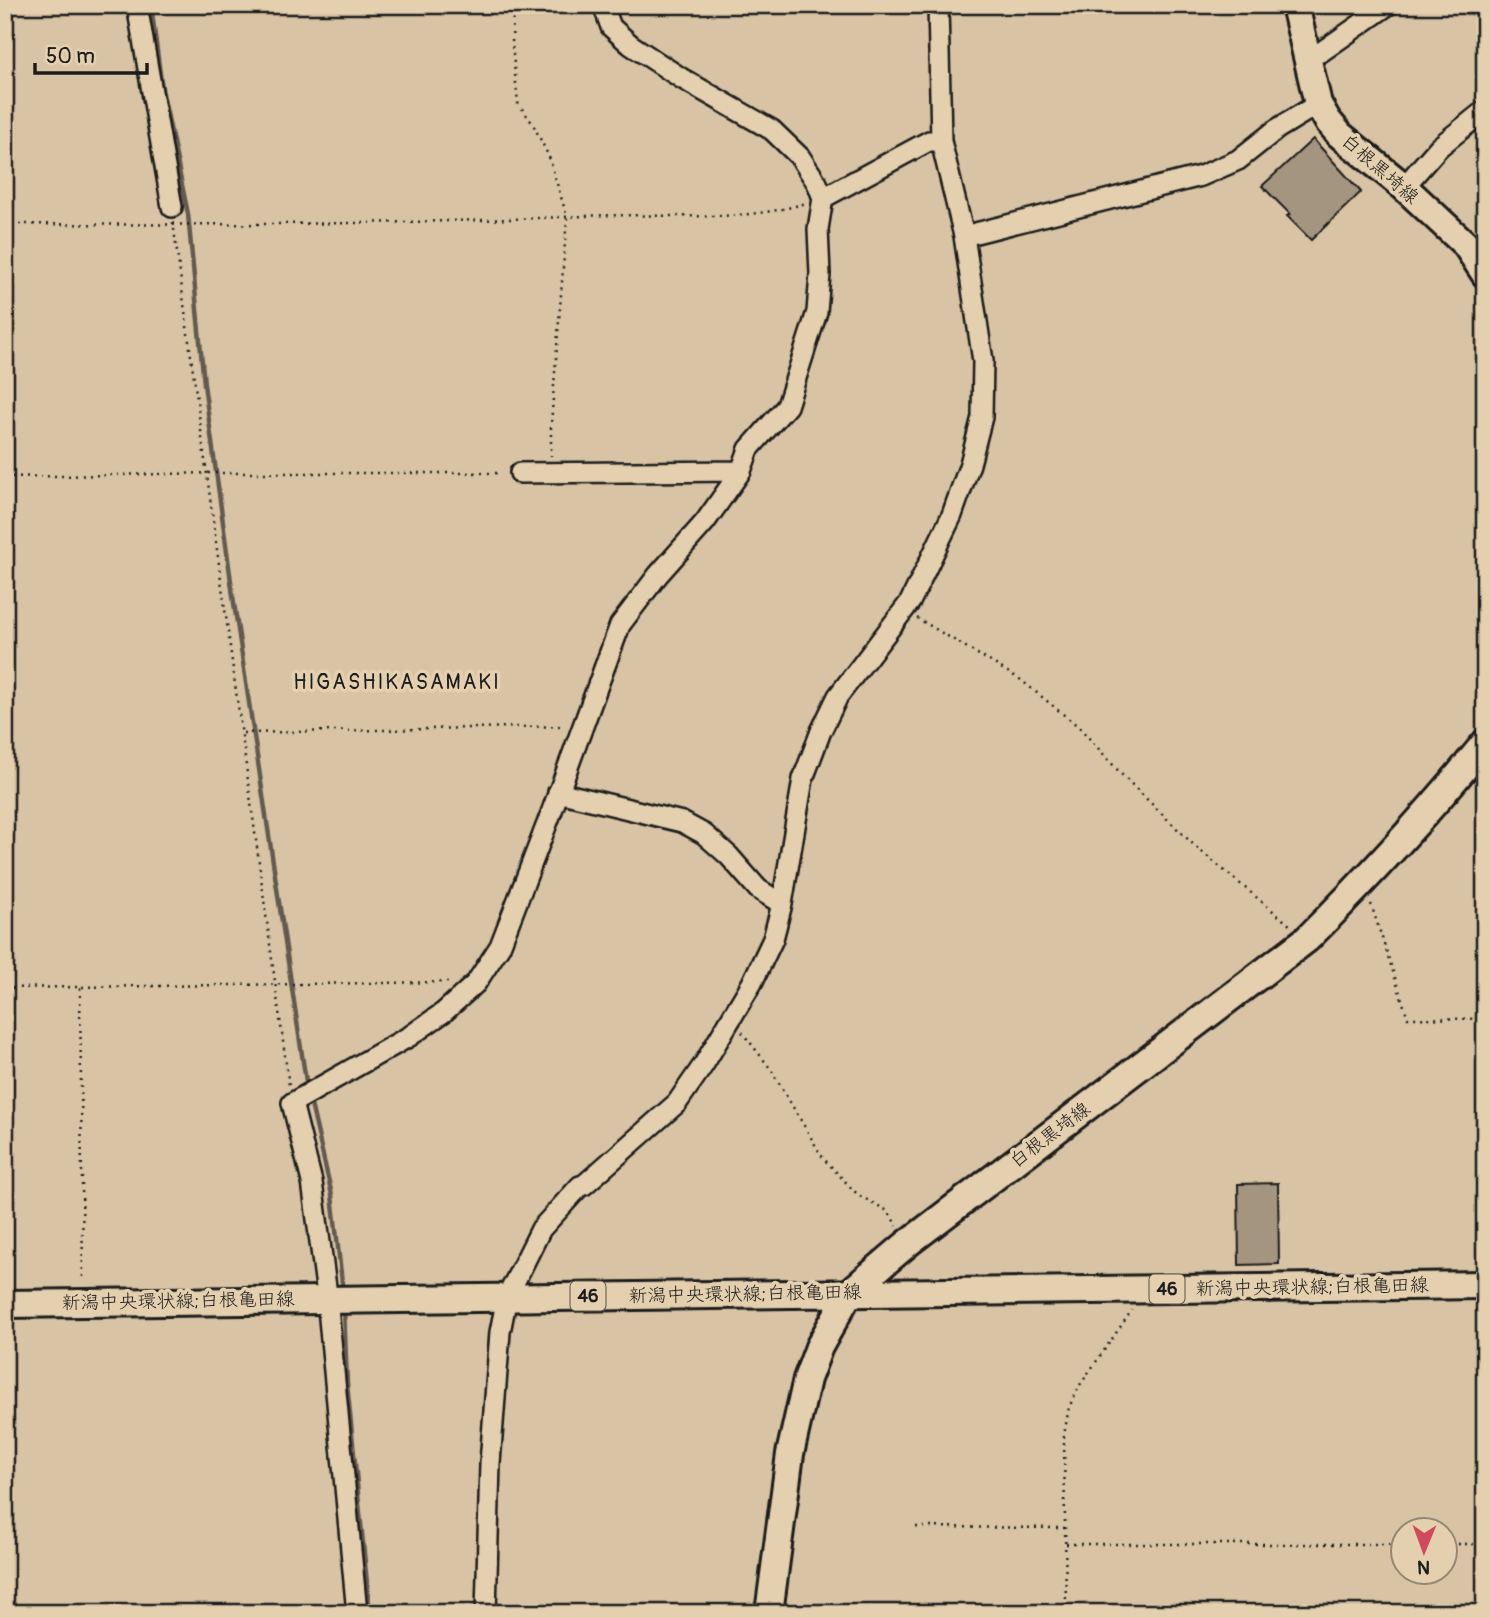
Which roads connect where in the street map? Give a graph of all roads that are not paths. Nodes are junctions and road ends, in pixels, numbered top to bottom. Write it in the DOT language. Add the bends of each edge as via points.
graph roads {
  1 [pos="137,5"];
  2 [pos="604,5"];
  3 [pos="937,5"];
  4 [pos="1295,5"];
  5 [pos="1388,5"];
  6 [pos="1308,56"];
  7 [pos="1318,104"];
  8 [pos="1485,110"];
  9 [pos="941,141"];
  10 [pos="1404,187"];
  11 [pos="822,198"];
  12 [pos="175,219"];
  13 [pos="964,236"];
  14 [pos="1485,274"];
  15 [pos="740,471"];
  16 [pos="520,473"];
  17 [pos="1485,743"];
  18 [pos="558,792"];
  19 [pos="782,904"];
  20 [pos="1485,1285"];
  21 [pos="849,1293"];
  22 [pos="507,1297"];
  23 [pos="327,1298"];
  24 [pos="5,1304"];
  25 [pos="357,1613"];
  26 [pos="486,1613"];
  27 [pos="769,1613"];
  1 -- 12 [label="street"];
  2 -- 11 [label="street" via="611,27 631,45 772,130 800,157"];
  3 -- 9 [label="street"];
  4 -- 6 [label="main road, 白根黒埼線"];
  5 -- 6 [label="street" via="1321,52"];
  6 -- 7 [label="main road, 白根黒埼線"];
  7 -- 10 [label="main road, 白根黒埼線" via="1340,135"];
  7 -- 13 [label="street" via="1238,160 1201,176"];
  8 -- 10 [label="street" via="1439,147"];
  9 -- 11 [label="street" via="929,141"];
  9 -- 13 [label="street"];
  10 -- 14 [label="main road, 白根黒埼線" via="1466,245"];
  11 -- 15 [label="street" via="818,300 809,337 787,406 749,449"];
  13 -- 19 [label="street" via="983,361 982,417 970,464 952,515 910,602 838,696 821,731 803,779"];
  15 -- 16 [label="street"];
  15 -- 18 [label="street" via="705,522 620,625"];
  17 -- 21 [label="main road, 白根黒埼線" via="1449,788 1307,939"];
  18 -- 19 [label="street" via="682,822 704,834 758,890"];
  18 -- 23 [label="street" via="500,946 476,983 410,1036 292,1103 312,1182"];
  19 -- 22 [label="street" via="774,939 704,1064 677,1102 580,1186 541,1229"];
  20 -- 21 [label="main road, 新潟中央環状線;白根亀田線 / 46"];
  21 -- 22 [label="main road, 新潟中央環状線;白根亀田線 / 46"];
  21 -- 27 [label="main road, 白根黒埼線" via="819,1348 797,1419"];
  22 -- 23 [label="main road, 新潟中央環状線;白根亀田線 / 46"];
  22 -- 26 [label="street" via="490,1463"];
  23 -- 24 [label="main road, 新潟中央環状線;白根亀田線 / 46"];
  23 -- 25 [label="street"];
}
